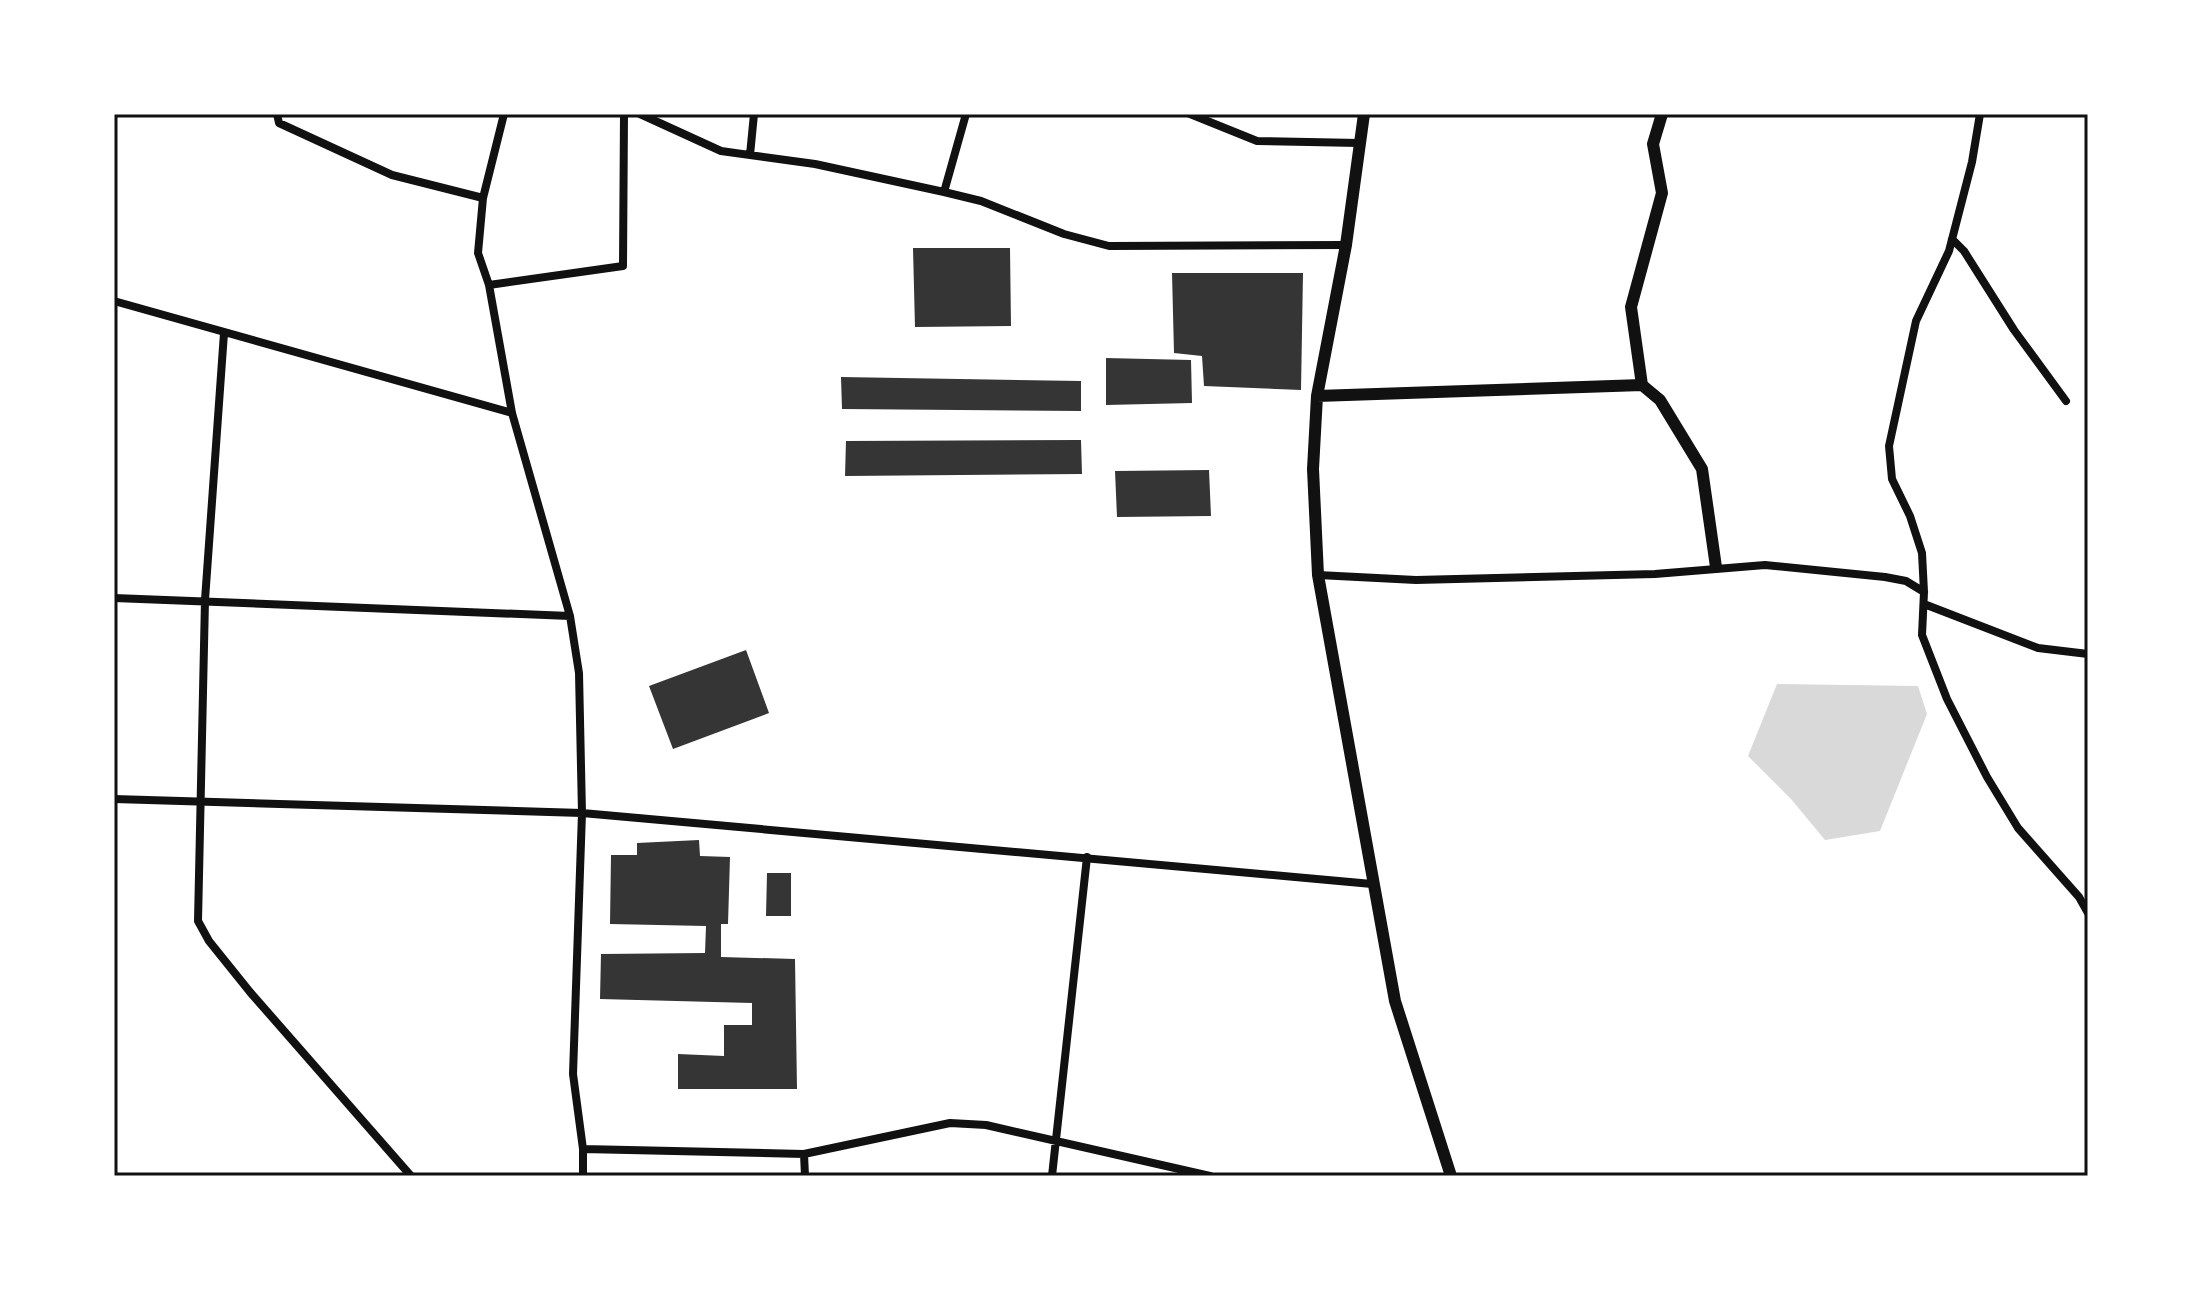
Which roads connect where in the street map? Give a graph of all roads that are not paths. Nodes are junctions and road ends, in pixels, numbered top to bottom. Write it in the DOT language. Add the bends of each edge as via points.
graph roads {
  1 [pos="277,114"];
  2 [pos="504,114"];
  3 [pos="624,114"];
  4 [pos="640,114"];
  5 [pos="754,114"];
  6 [pos="966,114"];
  7 [pos="1190,114"];
  8 [pos="1364,114"];
  9 [pos="1662,114"];
  10 [pos="1980,114"];
  11 [pos="1359,143"];
  12 [pos="750,155"];
  13 [pos="944,192"];
  14 [pos="483,198"];
  15 [pos="1952,239"];
  16 [pos="1346,245"];
  17 [pos="489,285"];
  18 [pos="114,301"];
  19 [pos="224,333"];
  20 [pos="1642,385"];
  21 [pos="1317,396"];
  22 [pos="2066,401"];
  23 [pos="512,413"];
  24 [pos="1716,567"];
  25 [pos="1318,575"];
  26 [pos="1924,592"];
  27 [pos="114,598"];
  28 [pos="205,600"];
  29 [pos="1924,604"];
  30 [pos="570,616"];
  31 [pos="2088,654"];
  32 [pos="114,799"];
  33 [pos="200,800"];
  34 [pos="582,813"];
  35 [pos="1087,857"];
  36 [pos="1372,884"];
  37 [pos="2088,913"];
  38 [pos="1057,1143"];
  39 [pos="583,1149"];
  40 [pos="804,1154"];
  41 [pos="411,1176"];
  42 [pos="583,1176"];
  43 [pos="805,1176"];
  44 [pos="1052,1176"];
  45 [pos="1210,1176"];
  46 [pos="1451,1176"];
  1 -- 14 [label="street" via="279,123 392,175"];
  2 -- 14 [label="street"];
  3 -- 17 [label="street" via="623,266"];
  4 -- 12 [label="street" via="721,151"];
  5 -- 12 [label="street"];
  6 -- 13 [label="street"];
  7 -- 11 [label="street" via="1257,141"];
  8 -- 11 [label="street"];
  9 -- 20 [label="street" via="1653,144 1662,193 1631,307"];
  10 -- 15 [label="street"];
  11 -- 16 [label="street"];
  12 -- 13 [label="street"];
  13 -- 16 [label="street" via="1109,246"];
  14 -- 17 [label="street" via="478,253"];
  15 -- 22 [label="street"];
  15 -- 26 [label="street" via="1916,321 1889,446 1892,479 1922,553"];
  16 -- 21 [label="street"];
  17 -- 23 [label="street"];
  18 -- 19 [label="street"];
  19 -- 23 [label="street"];
  19 -- 28 [label="street"];
  20 -- 21 [label="street"];
  20 -- 24 [label="street" via="1660,400 1702,469"];
  21 -- 25 [label="street" via="1313,469"];
  23 -- 30 [label="street"];
  24 -- 25 [label="street" via="1655,574 1416,580"];
  24 -- 26 [label="street" via="1765,565 1885,577"];
  25 -- 36 [label="street"];
  26 -- 29 [label="street"];
  27 -- 28 [label="street"];
  28 -- 30 [label="street"];
  28 -- 33 [label="street"];
  29 -- 31 [label="street" via="2038,648"];
  29 -- 37 [label="street" via="1922,635 1987,777 2018,828"];
  30 -- 34 [label="street" via="579,673"];
  32 -- 33 [label="street"];
  33 -- 34 [label="street"];
  33 -- 41 [label="street" via="198,921 209,941"];
  34 -- 35 [label="street"];
  34 -- 39 [label="street" via="573,1074"];
  35 -- 36 [label="street"];
  35 -- 38 [label="street"];
  36 -- 46 [label="street" via="1395,1001"];
  38 -- 40 [label="street" via="986,1125 950,1123"];
  38 -- 44 [label="street"];
  38 -- 45 [label="street"];
  39 -- 40 [label="street"];
  39 -- 42 [label="street"];
  40 -- 43 [label="street"];
}
